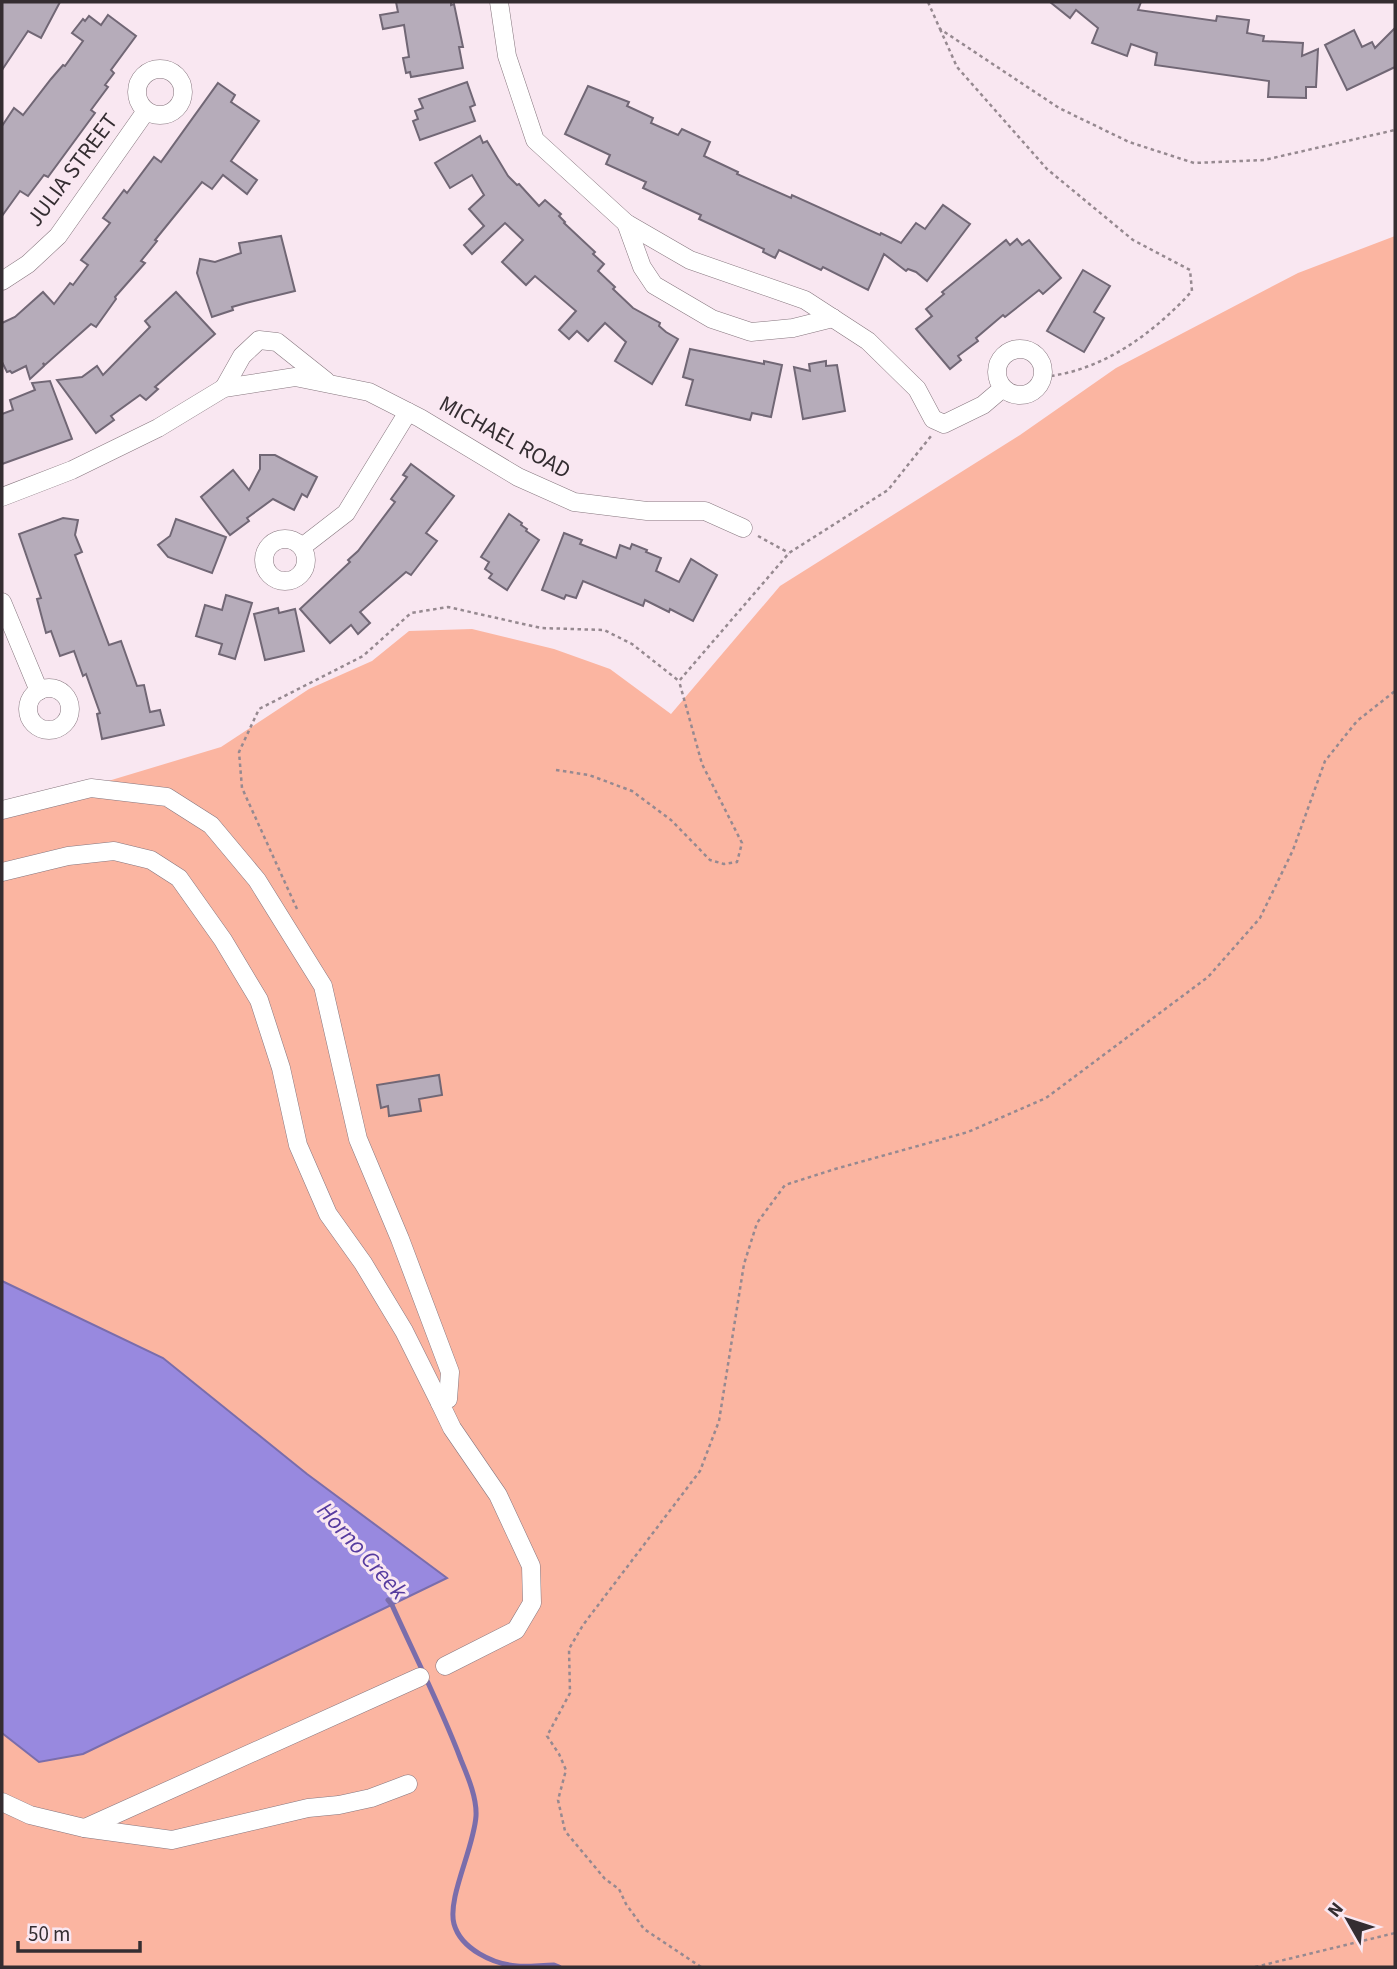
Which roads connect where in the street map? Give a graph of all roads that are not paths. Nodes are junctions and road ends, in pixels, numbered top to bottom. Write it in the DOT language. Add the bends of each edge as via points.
graph roads {
  1 [pos="499,2"];
  2 [pos="146,111"];
  3 [pos="626,223"];
  4 [pos="2,281"];
  5 [pos="833,318"];
  6 [pos="329,383"];
  7 [pos="223,388"];
  8 [pos="1003,388"];
  9 [pos="408,412"];
  10 [pos="2,498"];
  11 [pos="743,528"];
  12 [pos="302,547"];
  13 [pos="2,602"];
  14 [pos="39,691"];
  15 [pos="2,810"];
  16 [pos="2,872"];
  17 [pos="440,1403"];
  18 [pos="445,1666"];
  19 [pos="420,1677"];
  20 [pos="408,1784"];
  21 [pos="2,1802"];
  22 [pos="84,1828"];
  1 -- 3 [label="street" via="507,56 535,140"];
  2 -- 4 [label="street, JULIA STREET" via="58,236"];
  3 -- 5 [label="street" via="690,260 805,300"];
  3 -- 5 [label="street" via="642,267 654,285 712,319 751,332"];
  5 -- 8 [label="street" via="868,341 917,388 933,419 941,423 983,405"];
  6 -- 7 [label="street, MICHAEL ROAD" via="295,377"];
  6 -- 7 [label="street, MICHAEL ROAD" via="277,342 259,340"];
  6 -- 9 [label="street, MICHAEL ROAD" via="369,392"];
  7 -- 10 [label="street, MICHAEL ROAD" via="158,428"];
  8 -- 8 [label="street" via="997,366 1007,353 1029,351 1036,355 1043,370 1035,390 1015,395"];
  9 -- 11 [label="street, MICHAEL ROAD" via="518,477 574,502 647,511 705,511"];
  9 -- 12 [label="street" via="346,513"];
  13 -- 14 [label="street"];
  15 -- 17 [label="street" via="90,788 167,797 211,825 257,880 323,986 358,1139 450,1372 448,1399"];
  16 -- 17 [label="street" via="68,856 114,851 151,860 179,878 259,1000 281,1068 298,1145 328,1214 404,1331"];
  17 -- 18 [label="street" via="498,1495 531,1566 532,1603 516,1630"];
  19 -- 22 [label="street"];
  20 -- 22 [label="street" via="371,1798 172,1840"];
  21 -- 22 [label="street" via="30,1815"];
}
